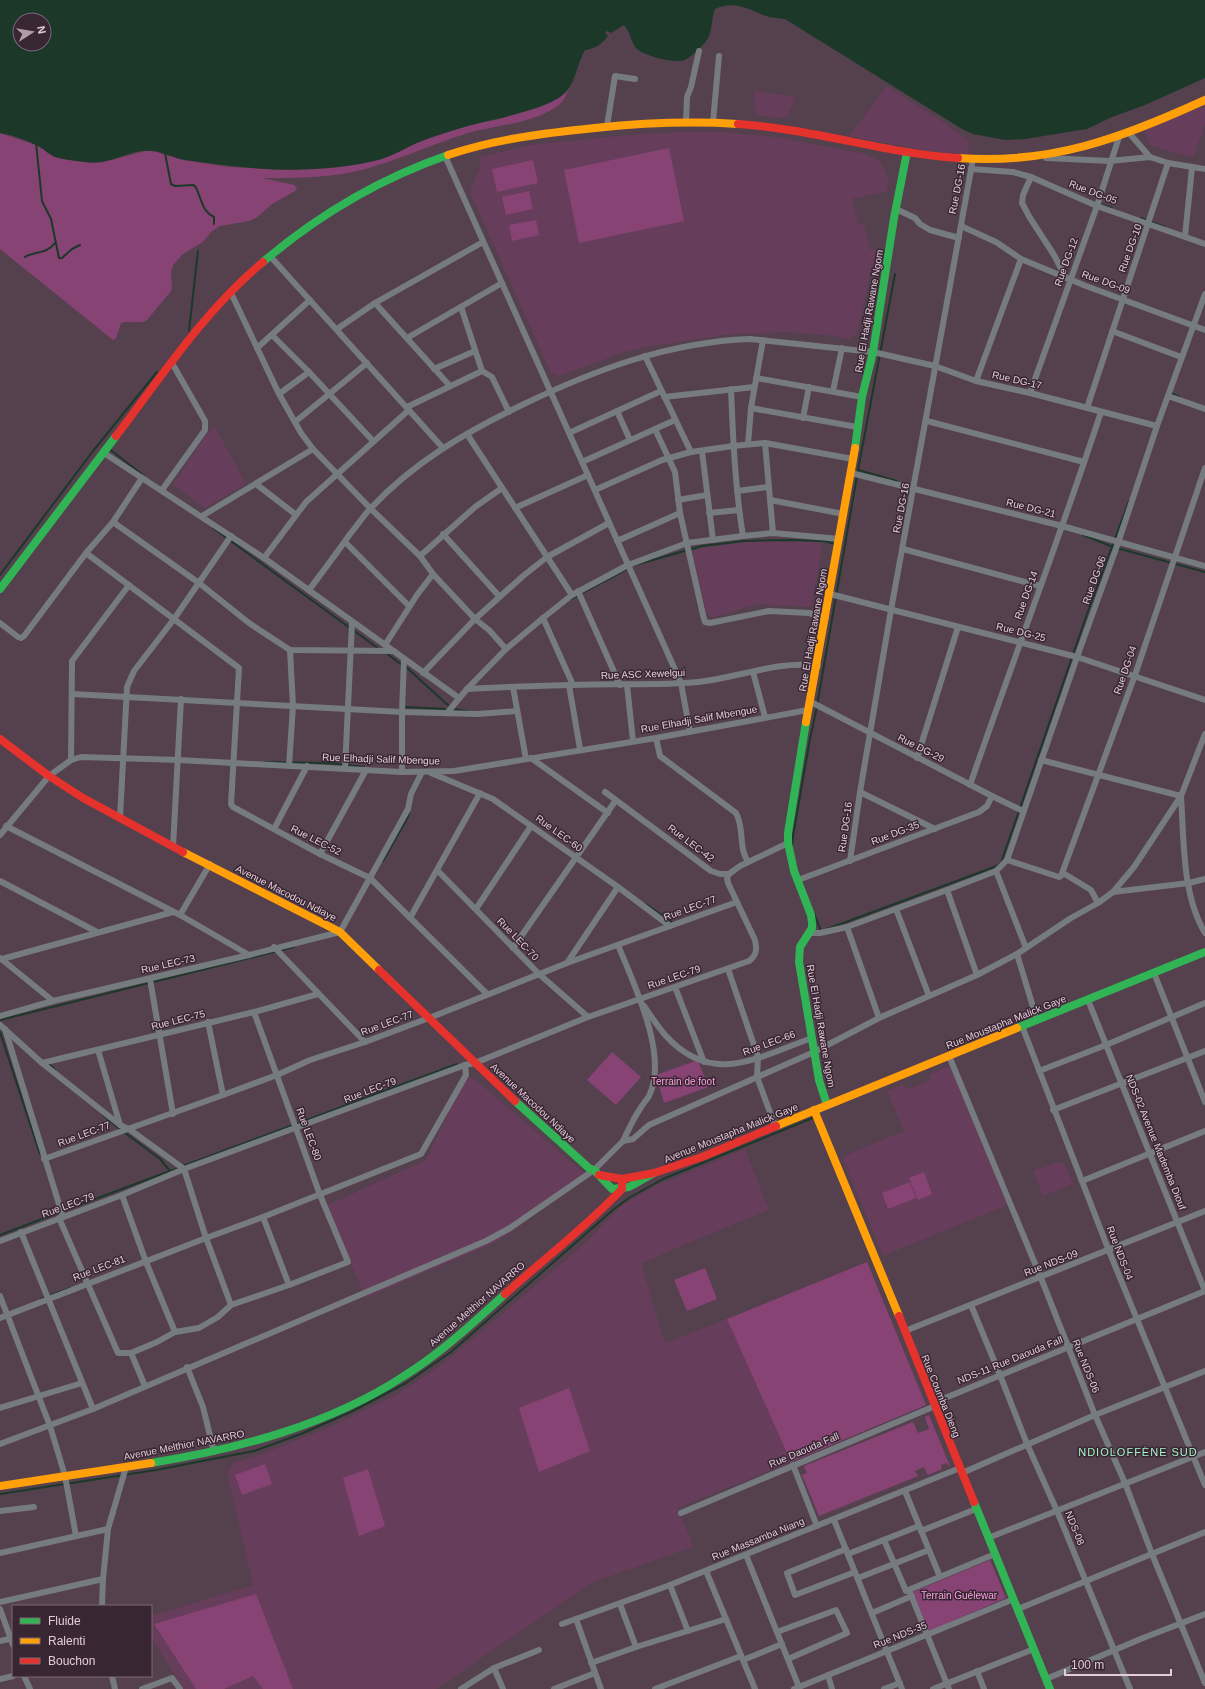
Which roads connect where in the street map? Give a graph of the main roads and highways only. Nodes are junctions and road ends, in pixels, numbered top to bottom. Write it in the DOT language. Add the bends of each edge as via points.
graph roads {
  1 [pos="1205,100"];
  2 [pos="907,152"];
  3 [pos="0,589"];
  4 [pos="0,739"];
  5 [pos="1205,952"];
  6 [pos="827,1105"];
  7 [pos="814,1110"];
  8 [pos="596,1173"];
  9 [pos="654,1173"];
  10 [pos="618,1178"];
  11 [pos="612,1189"];
  12 [pos="622,1189"];
  13 [pos="608,1204"];
  14 [pos="0,1486"];
  15 [pos="1050,1689"];
  1 -- 2 [label="main road" via="1119,137 1072,149 1026,157 973,159"];
  2 -- 3 [label="main road" via="782,128 713,122 607,126 503,140 445,156 377,184 310,224 270,256 231,293 172,363"];
  2 -- 6 [label="main road, Rue El Hadji Rawane Ngom" via="873,352 862,397 818,666 808,710 788,843 794,871 811,915 812,928 800,947 799,962 819,1080"];
  4 -- 8 [label="main road, Avenue Macodou Ndiaye" via="83,798 340,932 475,1063"];
  5 -- 6 [label="main road, Rue Moustapha Malick Gaye"];
  6 -- 7 [label="main road, Rue Moustapha Malick Gaye"];
  7 -- 9 [label="main road, Avenue Moustapha Malick Gaye" via="702,1157"];
  7 -- 15 [label="main road, Rue Coumba Dieng"];
  8 -- 10 [label="main road"];
  8 -- 11 [label="main road, Avenue Macodou Ndiaye"];
  9 -- 10 [label="main road"];
  9 -- 12 [label="main road" via="639,1183"];
  10 -- 11 [label="main road"];
  10 -- 12 [label="main road"];
  11 -- 12 [label="main road"];
  11 -- 13 [label="main road"];
  12 -- 13 [label="main road, Avenue Melthior NAVARRO"];
  13 -- 14 [label="main road, Avenue Melthior NAVARRO" via="451,1341 403,1377 366,1397 257,1441 214,1452"];
}
